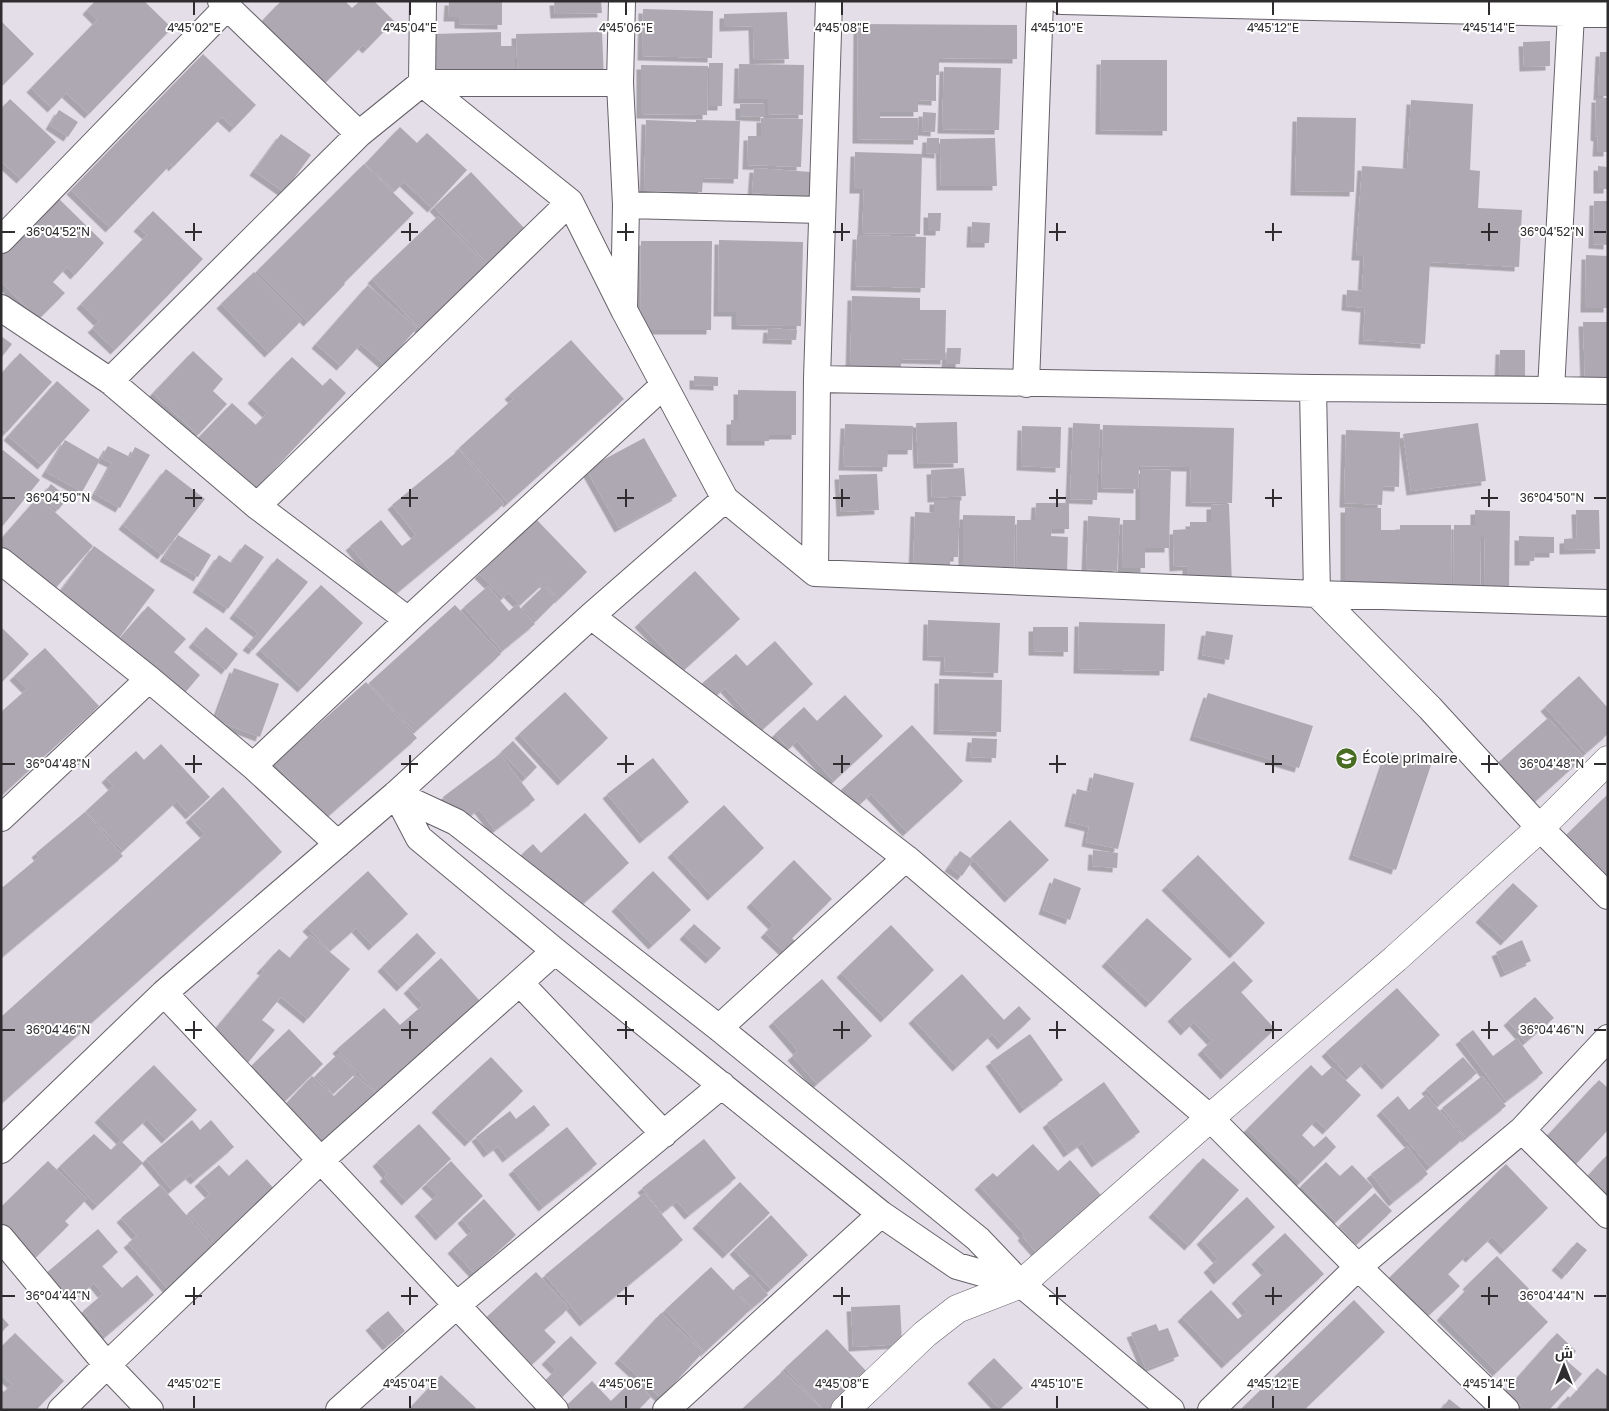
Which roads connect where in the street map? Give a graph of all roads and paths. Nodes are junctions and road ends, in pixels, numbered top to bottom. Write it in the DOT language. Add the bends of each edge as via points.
graph roads {
  1 [pos="423,1"];
  2 [pos="622,1"];
  3 [pos="829,1"];
  4 [pos="1040,1"];
  5 [pos="1062,1"];
  6 [pos="224,4"];
  7 [pos="1571,14"];
  8 [pos="1608,14"];
  9 [pos="422,83"];
  10 [pos="620,83"];
  11 [pos="360,134"];
  12 [pos="570,202"];
  13 [pos="626,205"];
  14 [pos="821,210"];
  15 [pos="1,240"];
  16 [pos="1,308"];
  17 [pos="624,310"];
  18 [pos="817,380"];
  19 [pos="110,381"];
  20 [pos="1026,384"];
  21 [pos="664,385"];
  22 [pos="1313,388"];
  23 [pos="1551,390"];
  24 [pos="1608,391"];
  25 [pos="725,499"];
  26 [pos="257,506"];
  27 [pos="1,561"];
  28 [pos="815,573"];
  29 [pos="1317,594"];
  30 [pos="1608,603"];
  31 [pos="591,616"];
  32 [pos="408,620"];
  33 [pos="149,679"];
  34 [pos="1608,760"];
  35 [pos="253,766"];
  36 [pos="396,794"];
  37 [pos="1,818"];
  38 [pos="1540,828"];
  39 [pos="338,844"];
  40 [pos="906,858"];
  41 [pos="1608,896"];
  42 [pos="555,951"];
  43 [pos="520,983"];
  44 [pos="164,993"];
  45 [pos="719,1028"];
  46 [pos="1608,1038"];
  47 [pos="722,1085"];
  48 [pos="1210,1118"];
  49 [pos="1522,1130"];
  50 [pos="664,1134"];
  51 [pos="1,1150"];
  52 [pos="321,1160"];
  53 [pos="882,1214"];
  54 [pos="1608,1215"];
  55 [pos="1,1238"];
  56 [pos="1358,1267"];
  57 [pos="1021,1284"];
  58 [pos="457,1305"];
  59 [pos="107,1365"];
  60 [pos="61,1410"];
  61 [pos="150,1410"];
  62 [pos="339,1410"];
  63 [pos="555,1410"];
  64 [pos="666,1410"];
  65 [pos="845,1410"];
  66 [pos="1171,1410"];
  67 [pos="1211,1410"];
  68 [pos="1506,1410"];
  1 -- 9 [label="street"];
  2 -- 10 [label="street"];
  3 -- 14 [label="street"];
  4 -- 20 [label="street"];
  5 -- 7 [label="street"];
  6 -- 11 [label="street"];
  6 -- 15 [label="street"];
  7 -- 8 [label="street"];
  7 -- 23 [label="street"];
  9 -- 10 [label="street"];
  9 -- 11 [label="street"];
  9 -- 12 [label="street"];
  10 -- 13 [label="street"];
  11 -- 19 [label="street"];
  12 -- 17 [label="street"];
  12 -- 26 [label="street"];
  13 -- 14 [label="street"];
  13 -- 17 [label="street"];
  14 -- 18 [label="street"];
  16 -- 19 [label="street"];
  17 -- 21 [label="street"];
  18 -- 20 [label="street"];
  18 -- 28 [label="street"];
  19 -- 26 [label="street"];
  20 -- 22 [label="street"];
  21 -- 25 [label="street"];
  21 -- 32 [label="street"];
  22 -- 23 [label="street"];
  22 -- 29 [label="street"];
  23 -- 24 [label="street"];
  25 -- 28 [label="street"];
  25 -- 31 [label="street"];
  26 -- 32 [label="street"];
  27 -- 33 [label="street"];
  28 -- 29 [label="street"];
  29 -- 30 [label="street"];
  29 -- 38 [label="street" via="1430,708"];
  31 -- 36 [label="street"];
  31 -- 40 [label="street"];
  32 -- 35 [label="street"];
  33 -- 35 [label="street"];
  33 -- 37 [label="street"];
  34 -- 38 [label="street"];
  35 -- 39 [label="street"];
  36 -- 39 [label="street"];
  36 -- 42 [label="street" via="418,838"];
  36 -- 45 [label="street" via="456,822"];
  38 -- 41 [label="street"];
  38 -- 48 [label="street" via="1395,959"];
  39 -- 44 [label="street"];
  40 -- 45 [label="street"];
  40 -- 48 [label="street"];
  42 -- 43 [label="street"];
  42 -- 47 [label="street"];
  43 -- 50 [label="street"];
  43 -- 52 [label="street"];
  44 -- 51 [label="street"];
  44 -- 52 [label="street"];
  45 -- 57 [label="street" via="978,1239"];
  46 -- 49 [label="street"];
  47 -- 50 [label="street"];
  47 -- 53 [label="street"];
  48 -- 56 [label="street"];
  48 -- 57 [label="street"];
  49 -- 54 [label="street"];
  49 -- 56 [label="street"];
  50 -- 58 [label="street"];
  52 -- 58 [label="street"];
  52 -- 59 [label="street"];
  53 -- 57 [label="street" via="957,1266"];
  53 -- 64 [label="street"];
  55 -- 59 [label="street"];
  56 -- 67 [label="street"];
  56 -- 68 [label="street"];
  57 -- 65 [label="street" via="957,1309 925,1334"];
  57 -- 66 [label="street"];
  58 -- 62 [label="street"];
  58 -- 63 [label="street"];
  59 -- 60 [label="street"];
  59 -- 61 [label="street"];
}
